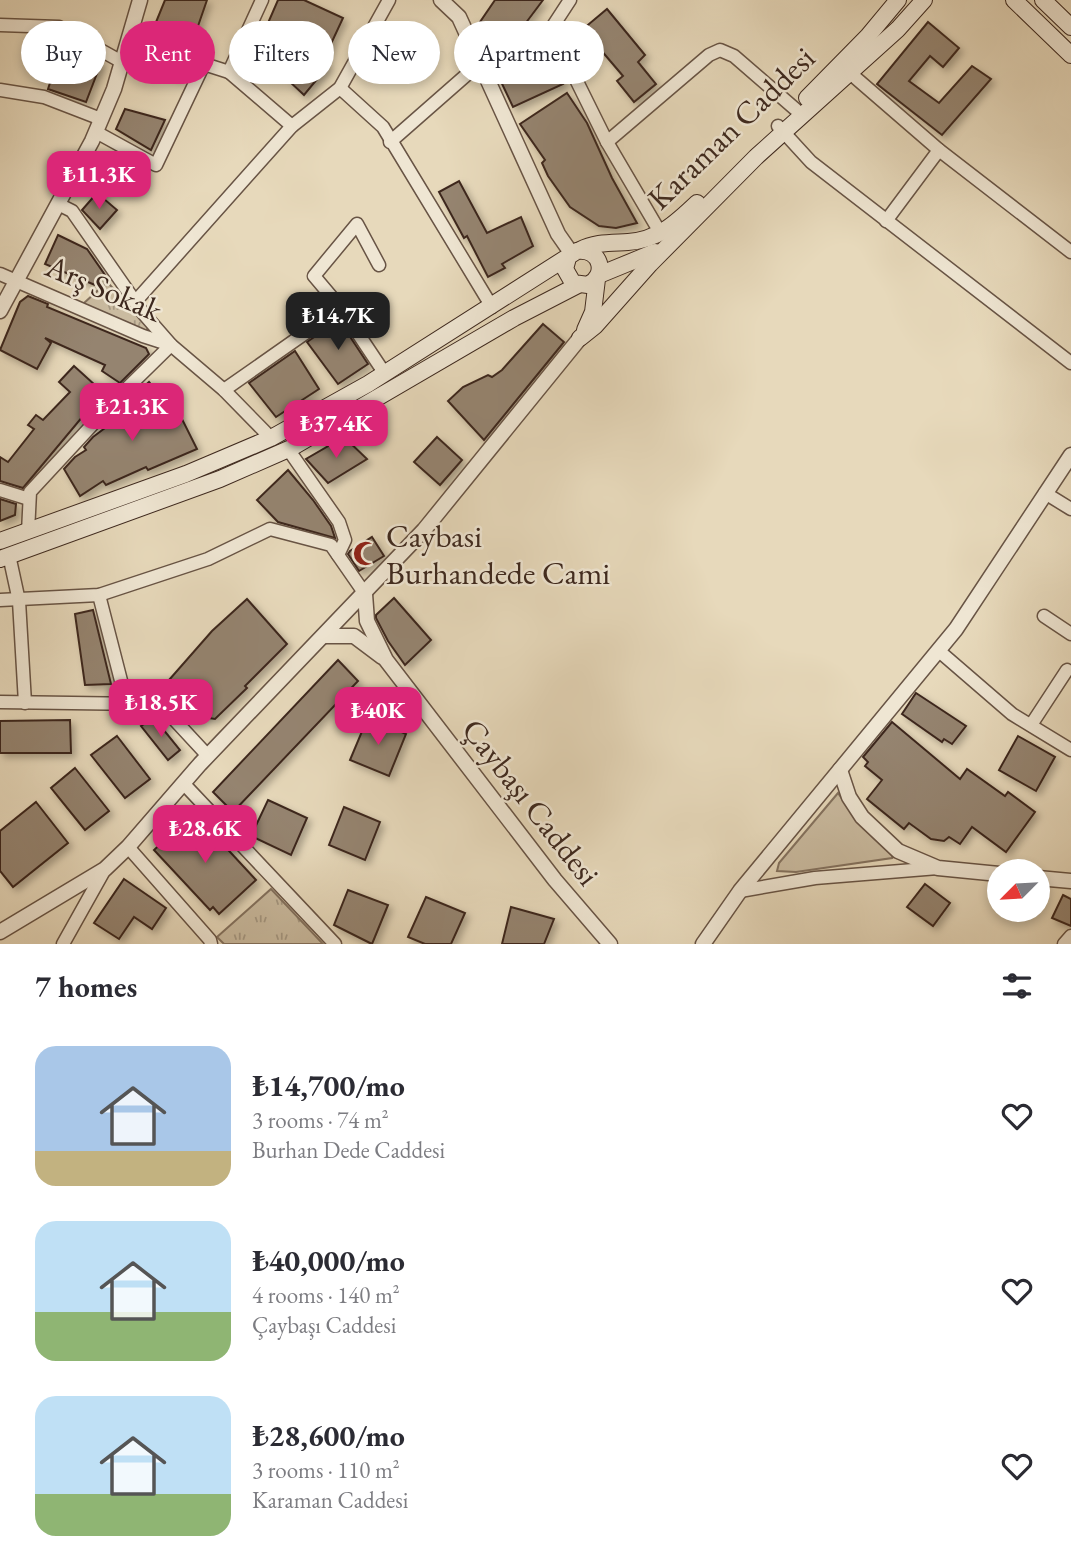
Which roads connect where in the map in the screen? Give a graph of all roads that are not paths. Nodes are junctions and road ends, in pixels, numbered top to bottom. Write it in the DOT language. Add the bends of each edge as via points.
graph roads {
  1 [pos="140,0"];
  2 [pos="262,0"];
  3 [pos="389,0"];
  4 [pos="441,0"];
  5 [pos="570,0"];
  6 [pos="898,0"];
  7 [pos="924,0"];
  8 [pos="1014,0"];
  9 [pos="1043,0"];
  10 [pos="134,21"];
  11 [pos="252,21"];
  12 [pos="461,21"];
  13 [pos="556,21"];
  14 [pos="0,25"];
  15 [pos="1071,27"];
  16 [pos="1071,55"];
  17 [pos="120,61"];
  18 [pos="120,67"];
  19 [pos="229,72"];
  20 [pos="850,73"];
  21 [pos="243,84"];
  22 [pos="456,84"];
  23 [pos="490,84"];
  24 [pos="578,84"];
  25 [pos="340,88"];
  26 [pos="0,90"];
  27 [pos="799,111"];
  28 [pos="98,125"];
  29 [pos="292,126"];
  30 [pos="781,129"];
  31 [pos="390,142"];
  32 [pos="607,142"];
  33 [pos="939,150"];
  34 [pos="58,204"];
  35 [pos="886,221"];
  36 [pos="666,239"];
  37 [pos="1071,252"];
  38 [pos="573,255"];
  39 [pos="379,265"];
  40 [pos="0,274"];
  41 [pos="598,277"];
  42 [pos="17,279"];
  43 [pos="578,285"];
  44 [pos="135,302"];
  45 [pos="492,307"];
  46 [pos="341,308"];
  47 [pos="0,311"];
  48 [pos="580,338"];
  49 [pos="167,340"];
  50 [pos="1071,363"];
  51 [pos="385,374"];
  52 [pos="224,390"];
  53 [pos="271,438"];
  54 [pos="288,449"];
  55 [pos="1071,455"];
  56 [pos="0,490"];
  57 [pos="1045,493"];
  58 [pos="29,499"];
  59 [pos="1071,509"];
  60 [pos="28,532"];
  61 [pos="0,541"];
  62 [pos="338,555"];
  63 [pos="5,557"];
  64 [pos="365,594"];
  65 [pos="99,596"];
  66 [pos="0,600"];
  67 [pos="19,601"];
  68 [pos="1044,616"];
  69 [pos="1071,634"];
  70 [pos="324,636"];
  71 [pos="939,650"];
  72 [pos="386,660"];
  73 [pos="1067,670"];
  74 [pos="0,702"];
  75 [pos="25,703"];
  76 [pos="127,704"];
  77 [pos="1031,725"];
  78 [pos="1071,750"];
  79 [pos="208,756"];
  80 [pos="840,770"];
  81 [pos="184,784"];
  82 [pos="128,847"];
  83 [pos="938,868"];
  84 [pos="105,869"];
  85 [pos="987,873"];
  86 [pos="1050,879"];
  87 [pos="1071,881"];
  88 [pos="740,891"];
  89 [pos="0,932"];
  90 [pos="1071,936"];
  91 [pos="63,944"];
  92 [pos="211,944"];
  93 [pos="335,944"];
  94 [pos="610,944"];
  95 [pos="703,944"];
  96 [pos="1063,944"];
  1 -- 10 [label="street"];
  2 -- 11 [label="street"];
  3 -- 25 [label="street"];
  4 -- 12 [label="street"];
  5 -- 13 [label="street"];
  6 -- 27 [label="main road, Karaman Caddesi"];
  7 -- 20 [label="main road, Karaman Caddesi"];
  8 -- 16 [label="main road"];
  9 -- 15 [label="main road"];
  14 -- 17 [label="street" via="59,27"];
  18 -- 28 [label="street"];
  19 -- 28 [label="street" via="204,64 156,164"];
  20 -- 27 [label="main road, Karaman Caddesi"];
  20 -- 33 [label="street"];
  21 -- 29 [label="street"];
  22 -- 31 [label="street"];
  23 -- 38 [label="street" via="558,234"];
  24 -- 32 [label="street"];
  25 -- 29 [label="street"];
  25 -- 31 [label="street" via="383,127"];
  26 -- 28 [label="street" via="44,97"];
  27 -- 30 [label="main road, Karaman Caddesi"];
  27 -- 32 [label="street" via="734,56 720,50"];
  28 -- 34 [label="street"];
  29 -- 44 [label="street"];
  30 -- 35 [label="street" via="811,162"];
  30 -- 36 [label="main road, Karaman Caddesi" via="683,216"];
  31 -- 45 [label="street"];
  32 -- 36 [label="street"];
  33 -- 35 [label="street"];
  33 -- 37 [label="street"];
  34 -- 42 [label="street"];
  34 -- 44 [label="street" via="72,211"];
  35 -- 50 [label="street"];
  36 -- 38 [label="main road, Karaman Caddesi" via="604,242"];
  36 -- 41 [label="main road, Karaman Caddesi" via="632,264"];
  36 -- 48 [label="main road, Karaman Caddesi"];
  38 -- 41 [label="main road" via="594,255 600,265"];
  38 -- 43 [label="main road" via="566,264 566,275"];
  38 -- 45 [label="main road, Karaman Caddesi"];
  39 -- 46 [label="street" via="358,224 314,276"];
  40 -- 42 [label="street, Arş Sokak"];
  41 -- 43 [label="main road" via="588,285"];
  41 -- 48 [label="main road" via="593,312"];
  42 -- 47 [label="street"];
  42 -- 49 [label="street, Arş Sokak" via="143,336"];
  43 -- 54 [label="main road"];
  44 -- 49 [label="street"];
  45 -- 51 [label="main road, Karaman Caddesi"];
  46 -- 51 [label="street"];
  46 -- 52 [label="street"];
  48 -- 64 [label="street" via="424,530"];
  49 -- 52 [label="street"];
  49 -- 58 [label="street" via="30,492"];
  51 -- 53 [label="main road, Karaman Caddesi"];
  52 -- 53 [label="street"];
  53 -- 60 [label="main road, Karaman Caddesi"];
  54 -- 62 [label="street" via="339,522 345,540"];
  54 -- 63 [label="main road" via="220,479"];
  55 -- 57 [label="street"];
  56 -- 58 [label="street"];
  57 -- 59 [label="street"];
  57 -- 71 [label="street"];
  58 -- 60 [label="street"];
  60 -- 61 [label="main road, Karaman Caddesi"];
  62 -- 64 [label="street"];
  62 -- 65 [label="street" via="331,545 270,529 208,559"];
  63 -- 67 [label="street"];
  64 -- 70 [label="street"];
  64 -- 72 [label="street" via="368,621"];
  65 -- 67 [label="street"];
  65 -- 76 [label="street"];
  66 -- 67 [label="street"];
  67 -- 75 [label="street"];
  68 -- 69 [label="street"];
  70 -- 72 [label="street" via="354,636"];
  70 -- 79 [label="street"];
  71 -- 77 [label="street"];
  71 -- 80 [label="street"];
  72 -- 94 [label="street, Çaybaşı Caddesi" via="555,880"];
  73 -- 77 [label="street"];
  74 -- 75 [label="street"];
  75 -- 76 [label="street"];
  76 -- 79 [label="street" via="143,704 170,715"];
  77 -- 78 [label="street"];
  79 -- 81 [label="street"];
  80 -- 83 [label="street" via="862,817 898,851"];
  80 -- 88 [label="street"];
  81 -- 82 [label="street"];
  81 -- 93 [label="street"];
  82 -- 84 [label="street"];
  82 -- 92 [label="street"];
  83 -- 85 [label="street"];
  83 -- 88 [label="street" via="815,878"];
  84 -- 89 [label="street"];
  84 -- 91 [label="street"];
  86 -- 87 [label="street"];
  88 -- 95 [label="street"];
  90 -- 96 [label="street"];
}
